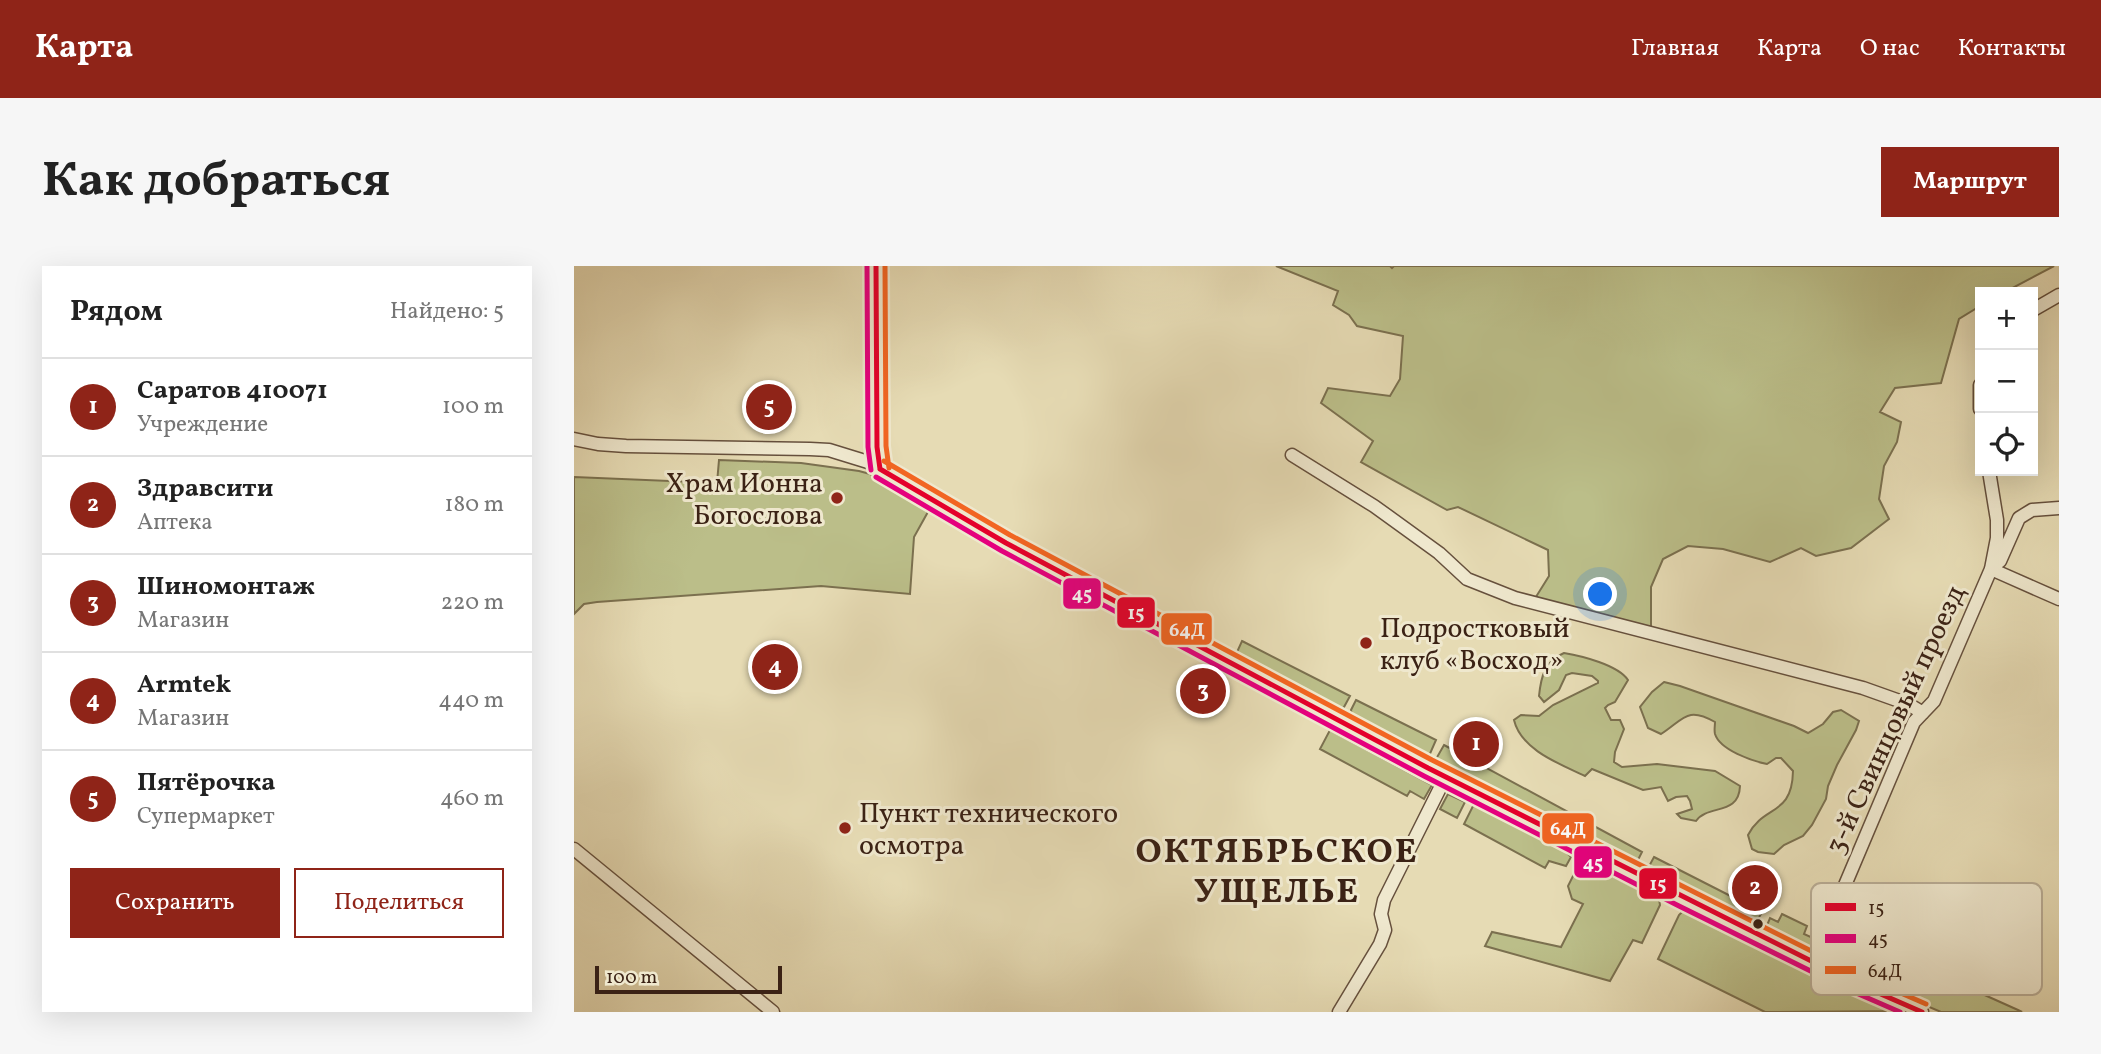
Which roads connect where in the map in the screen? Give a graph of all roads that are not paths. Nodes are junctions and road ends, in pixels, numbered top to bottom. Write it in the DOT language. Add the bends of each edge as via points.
graph roads {
  1 [pos="876,266"];
  2 [pos="2059,295"];
  3 [pos="2038,307"];
  4 [pos="574,439"];
  5 [pos="1292,455"];
  6 [pos="880,469"];
  7 [pos="1990,476"];
  8 [pos="2059,508"];
  9 [pos="1991,569"];
  10 [pos="2059,599"];
  11 [pos="1923,713"];
  12 [pos="1446,776"];
  13 [pos="574,849"];
  14 [pos="1846,883"];
  15 [pos="1811,961"];
  16 [pos="1883,995"];
  17 [pos="773,1012"];
  18 [pos="1339,1012"];
  19 [pos="1922,1012"];
  1 -- 6 [label="street"];
  2 -- 3 [label="street"];
  4 -- 6 [label="street" via="626,446 829,450"];
  5 -- 11 [label="street" via="1374,506 1467,579 1515,598 1863,688"];
  6 -- 12 [label="street" via="1006,543"];
  7 -- 9 [label="street, 3-й Свинцовый проезд" via="1997,520"];
  8 -- 9 [label="street" via="2032,510 2019,518 2000,561"];
  9 -- 10 [label="street"];
  9 -- 11 [label="street, 3-й Свинцовый проезд" via="1934,701"];
  11 -- 14 [label="street, 3-й Свинцовый проезд" via="1914,722"];
  12 -- 15 [label="street"];
  12 -- 18 [label="street" via="1384,900 1385,930 1380,944"];
  13 -- 17 [label="street"];
  16 -- 19 [label="street"];
}
